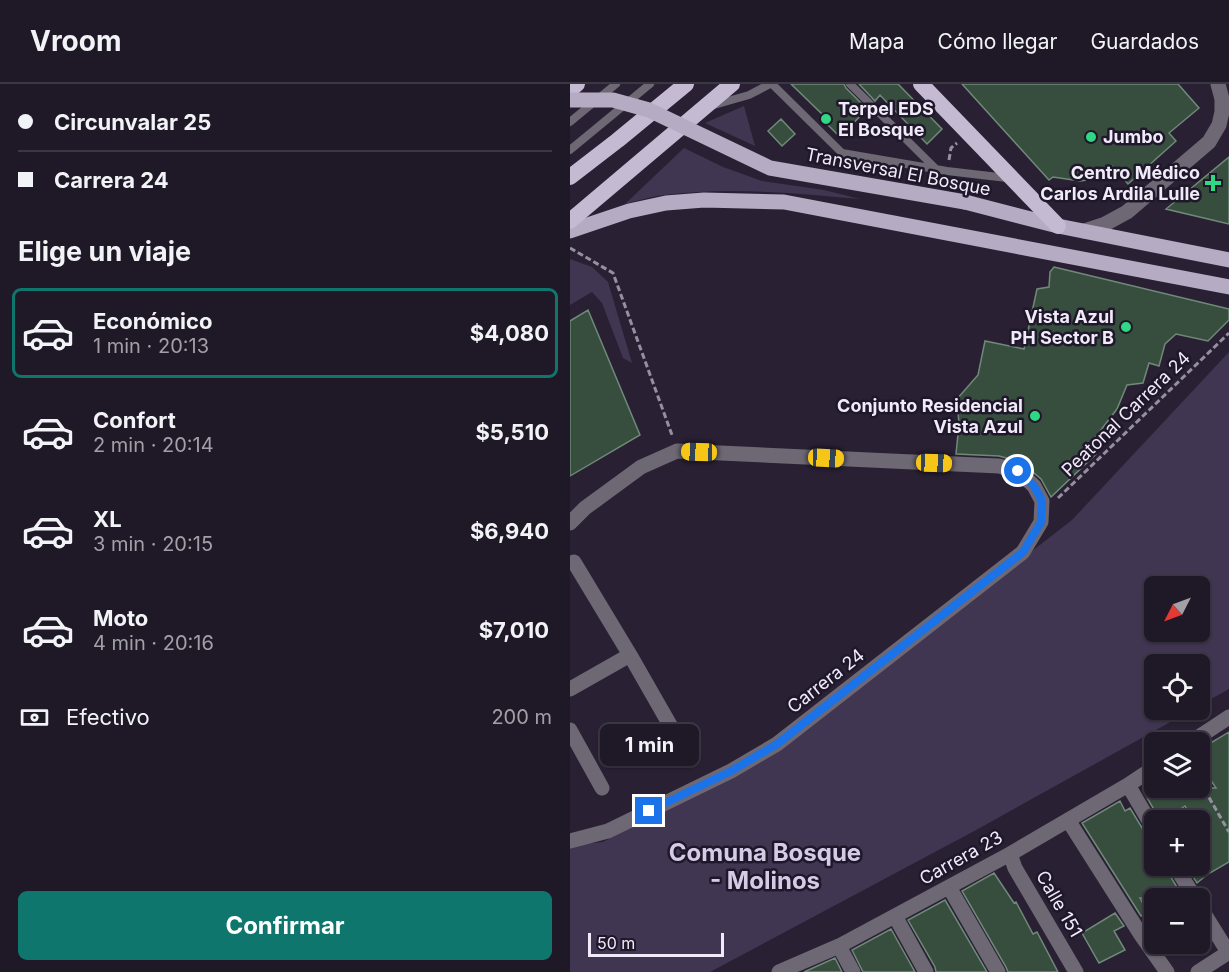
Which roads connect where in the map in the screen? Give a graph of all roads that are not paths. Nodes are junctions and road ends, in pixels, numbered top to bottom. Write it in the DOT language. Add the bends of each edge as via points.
graph roads {
  1 [pos="577,84"];
  2 [pos="616,84"];
  3 [pos="650,84"];
  4 [pos="686,84"];
  5 [pos="732,84"];
  6 [pos="771,84"];
  7 [pos="850,84"];
  8 [pos="921,84"];
  9 [pos="570,90"];
  10 [pos="1220,91"];
  11 [pos="570,100"];
  12 [pos="704,107"];
  13 [pos="570,122"];
  14 [pos="570,150"];
  15 [pos="936,169"];
  16 [pos="570,177"];
  17 [pos="1012,179"];
  18 [pos="570,221"];
  19 [pos="1058,226"];
  20 [pos="570,231"];
  21 [pos="1084,231"];
  22 [pos="1229,260"];
  23 [pos="1229,287"];
  24 [pos="570,523"];
  25 [pos="574,562"];
  26 [pos="630,655"];
  27 [pos="570,689"];
  28 [pos="1229,717"];
  29 [pos="570,730"];
  30 [pos="1206,732"];
  31 [pos="682,746"];
  32 [pos="1144,774"];
  33 [pos="1128,785"];
  34 [pos="602,788"];
  35 [pos="1144,812"];
  36 [pos="1068,820"];
  37 [pos="570,841"];
  38 [pos="1010,854"];
  39 [pos="949,887"];
  40 [pos="895,916"];
  41 [pos="1210,923"];
  42 [pos="839,946"];
  43 [pos="1229,952"];
  44 [pos="782,971"];
  45 [pos="853,972"];
  46 [pos="926,972"];
  47 [pos="998,972"];
  48 [pos="1076,972"];
  49 [pos="1167,972"];
  50 [pos="1198,972"];
  1 -- 9 [label="highway"];
  2 -- 13 [label="lane"];
  3 -- 14 [label="lane"];
  4 -- 16 [label="highway"];
  5 -- 12 [label="highway"];
  6 -- 12 [label="lane" via="749,95"];
  6 -- 15 [label="lane" via="842,153"];
  7 -- 15 [label="lane"];
  8 -- 17 [label="highway"];
  10 -- 21 [label="street" via="1222,112 1209,142 1127,212"];
  11 -- 19 [label="main road, Transversal El Bosque, bridge" via="613,100 648,110 770,168 965,202"];
  12 -- 18 [label="highway"];
  15 -- 17 [label="lane"];
  17 -- 19 [label="highway"];
  19 -- 21 [label="main road, Transversal El Bosque"];
  20 -- 23 [label="main road" via="666,203 784,202"];
  21 -- 22 [label="main road, Transversal El Bosque"];
  24 -- 37 [label="street, Carrera 24" via="641,467 677,451 999,466 1018,471 1034,486 1042,501 1041,522 1023,552 777,744 608,831"];
  25 -- 26 [label="street"];
  26 -- 27 [label="street"];
  26 -- 31 [label="street"];
  28 -- 30 [label="street"];
  29 -- 34 [label="street"];
  32 -- 33 [label="street, Carrera 23"];
  33 -- 35 [label="street"];
  33 -- 36 [label="street, Carrera 23"];
  36 -- 38 [label="street, Carrera 23"];
  36 -- 49 [label="street"];
  38 -- 39 [label="street, Carrera 23"];
  38 -- 48 [label="street, Calle 151"];
  39 -- 40 [label="street, Carrera 23"];
  39 -- 47 [label="street"];
  40 -- 42 [label="street, Carrera 23"];
  40 -- 46 [label="street"];
  41 -- 43 [label="street"];
  42 -- 44 [label="street, Carrera 23"];
  42 -- 45 [label="street"];
  43 -- 50 [label="street"];
}
